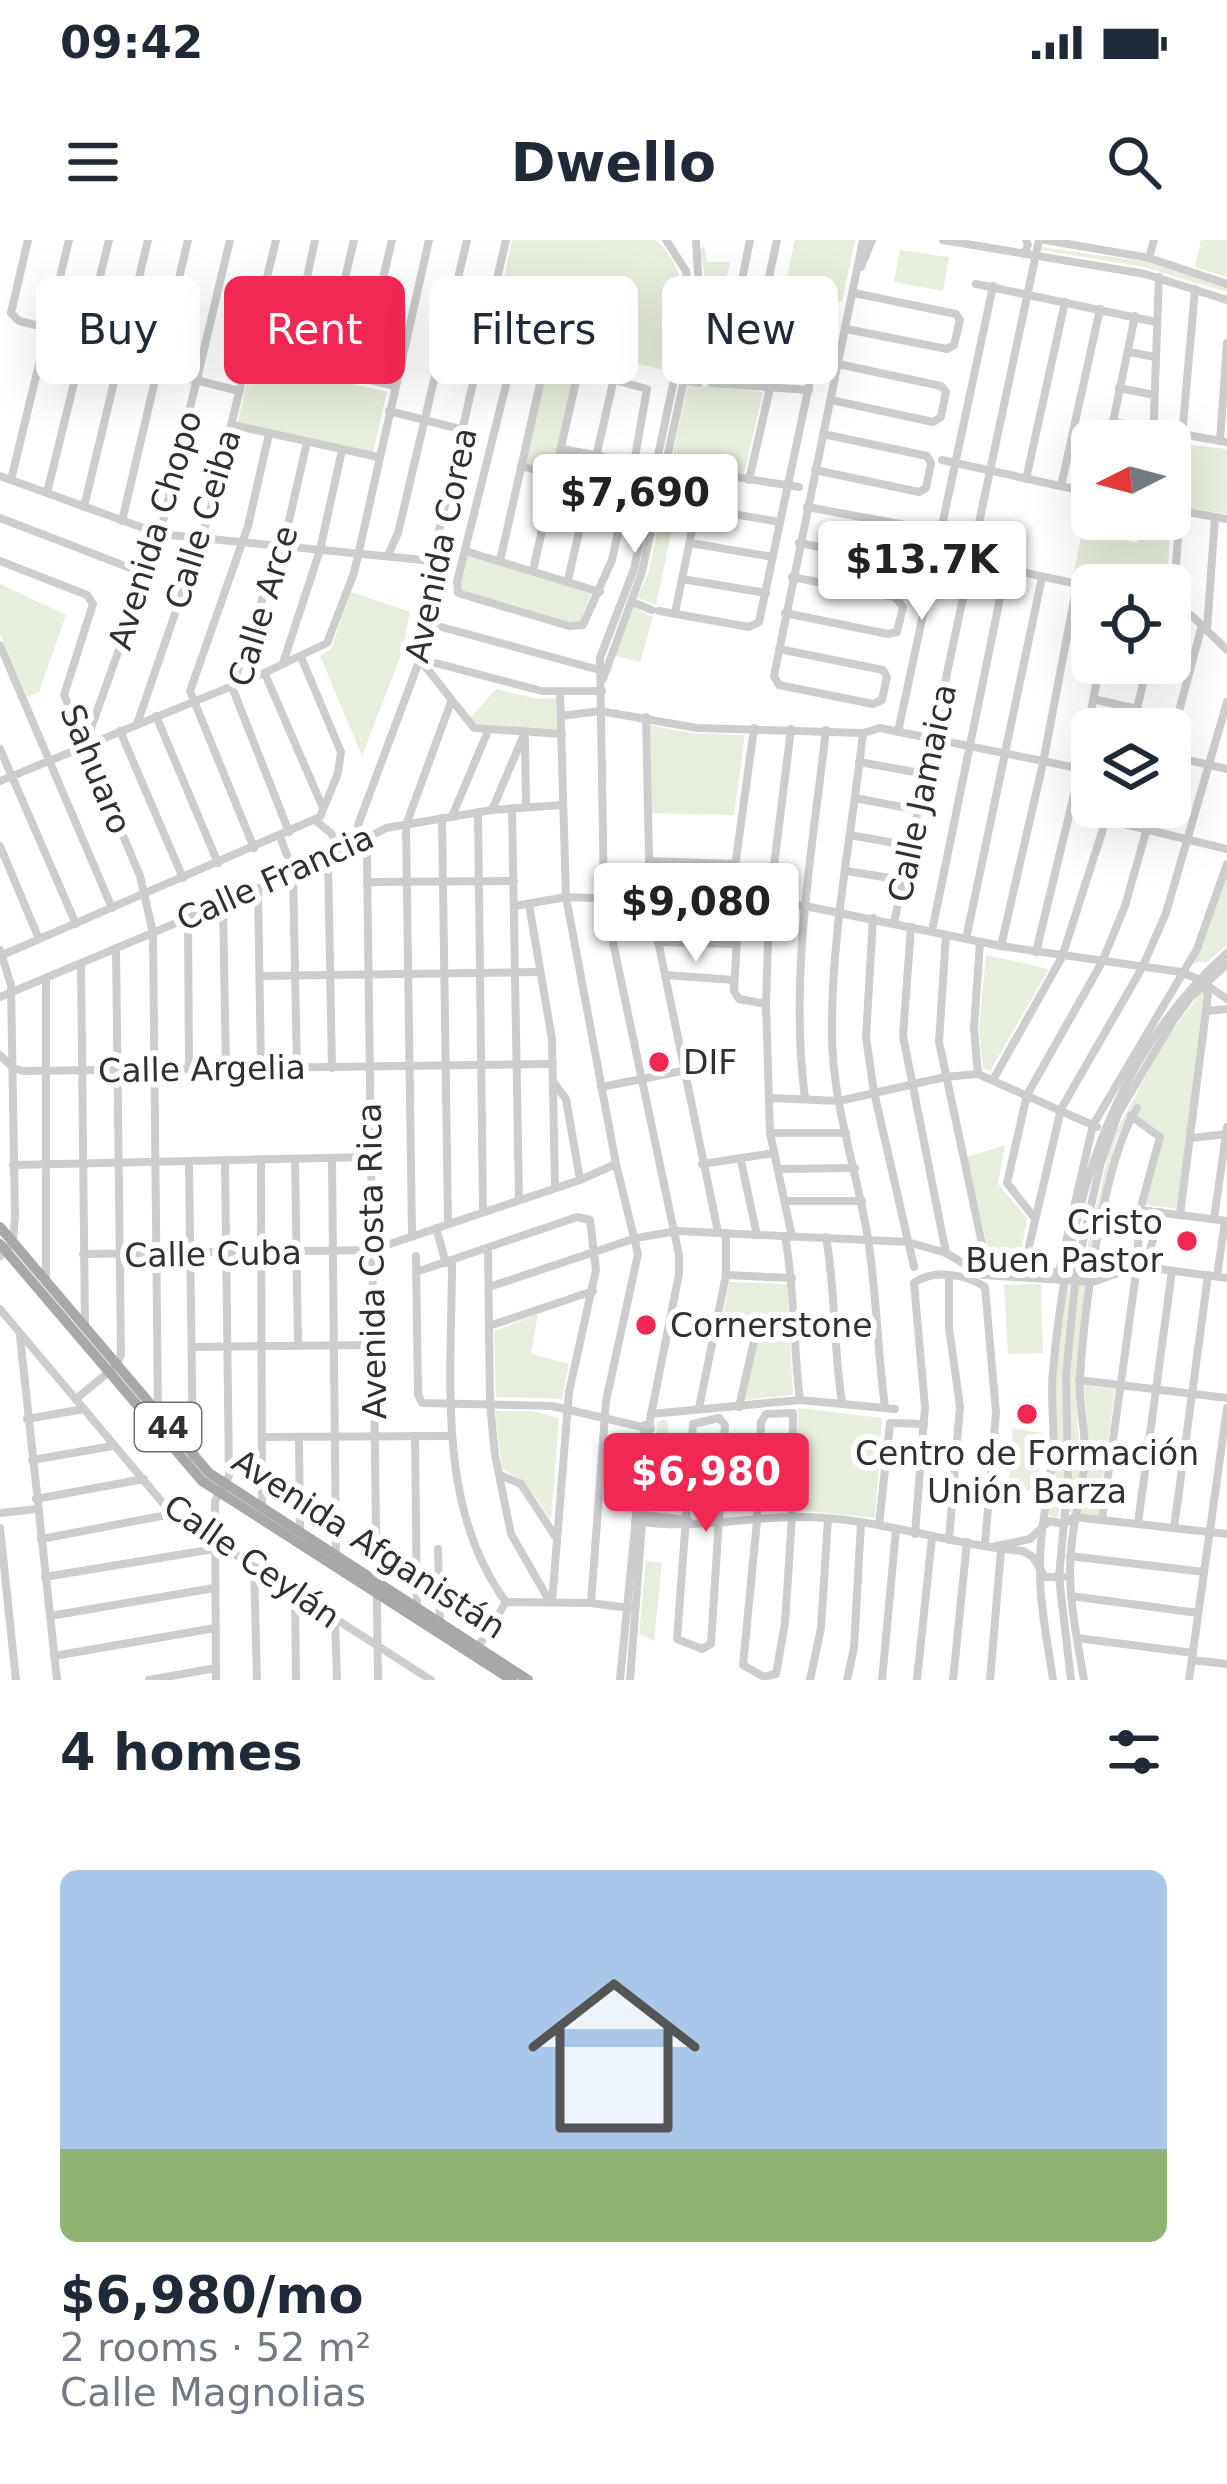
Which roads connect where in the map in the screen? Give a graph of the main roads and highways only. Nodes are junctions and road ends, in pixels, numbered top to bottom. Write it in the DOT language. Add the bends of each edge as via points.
graph roads {
  1 [pos="0,1227"];
  2 [pos="5,1249"];
  3 [pos="111,1370"];
  4 [pos="222,1488"];
  5 [pos="375,1587"];
  6 [pos="512,1680"];
  7 [pos="528,1680"];
  1 -- 2 [label="main road, Avenida Afganistán / 44"];
  2 -- 3 [label="main road, Avenida Afganistán / 44"];
  2 -- 3 [label="main road, Avenida Afganistán / 44" via="46,1282"];
  3 -- 4 [label="main road, Avenida Afganistán / 44"];
  3 -- 4 [label="main road, Avenida Afganistán / 44" via="192,1472"];
  4 -- 5 [label="main road, Avenida Afganistán / 44"];
  4 -- 5 [label="main road, Avenida Afganistán / 44" via="262,1506"];
  5 -- 6 [label="main road, Avenida Afganistán / 44"];
  5 -- 7 [label="main road, Avenida Afganistán / 44"];
}
